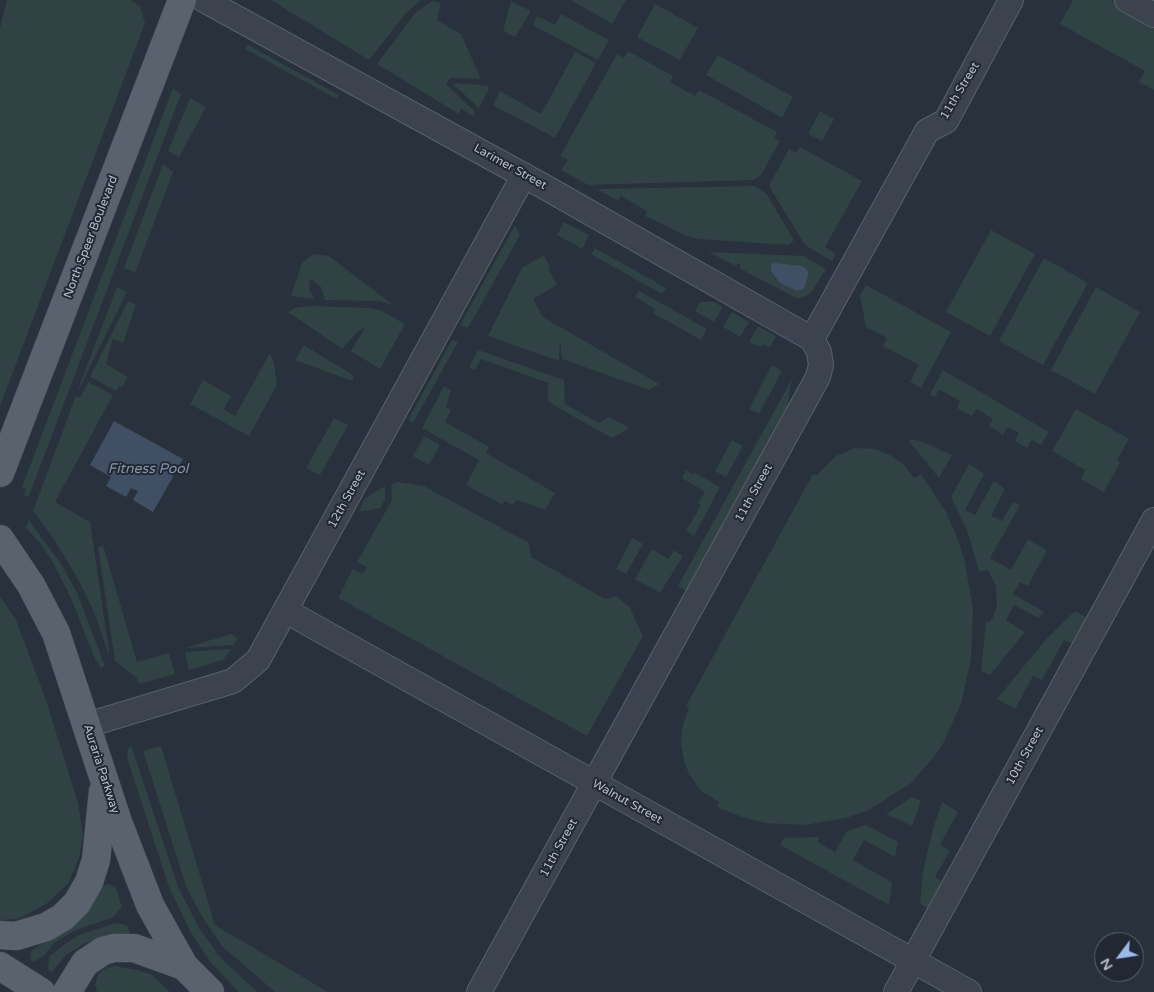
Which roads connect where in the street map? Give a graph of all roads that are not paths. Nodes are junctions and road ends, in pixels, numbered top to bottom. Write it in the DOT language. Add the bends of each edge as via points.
graph roads {
  1 [pos="182,0"];
  2 [pos="204,0"];
  3 [pos="1011,0"];
  4 [pos="1127,0"];
  5 [pos="1154,15"];
  6 [pos="524,175"];
  7 [pos="812,340"];
  8 [pos="0,473"];
  9 [pos="1154,520"];
  10 [pos="0,539"];
  11 [pos="286,611"];
  12 [pos="87,725"];
  13 [pos="104,782"];
  14 [pos="594,783"];
  15 [pos="0,936"];
  16 [pos="913,960"];
  17 [pos="0,966"];
  18 [pos="184,966"];
  19 [pos="41,992"];
  20 [pos="67,992"];
  21 [pos="210,992"];
  22 [pos="479,992"];
  23 [pos="896,992"];
  24 [pos="969,992"];
  1 -- 8 [label="main road, North Speer Boulevard"];
  2 -- 6 [label="street, Larimer Street"];
  3 -- 7 [label="street, 11th Street" via="946,121 927,131"];
  4 -- 5 [label="street"];
  6 -- 7 [label="street, Larimer Street"];
  6 -- 11 [label="street, 12th Street"];
  7 -- 14 [label="street, 11th Street" via="820,356 818,377"];
  9 -- 16 [label="street, 10th Street"];
  10 -- 12 [label="main road, Auraria Parkway" via="31,585 56,633"];
  11 -- 12 [label="street, 12th Street" via="258,660 233,682"];
  11 -- 14 [label="street, Walnut Street"];
  12 -- 13 [label="main road, Auraria Parkway"];
  13 -- 15 [label="main road" via="96,860 77,903 46,927 31,933"];
  13 -- 18 [label="main road, Auraria Parkway" via="150,905"];
  14 -- 16 [label="street, Walnut Street"];
  14 -- 22 [label="street, 11th Street"];
  16 -- 23 [label="street, 10th Street"];
  16 -- 24 [label="street, Walnut Street"];
  17 -- 19 [label="main road"];
  18 -- 20 [label="main road" via="134,948 114,948 85,963"];
  18 -- 21 [label="main road, Auraria Parkway"];
}
